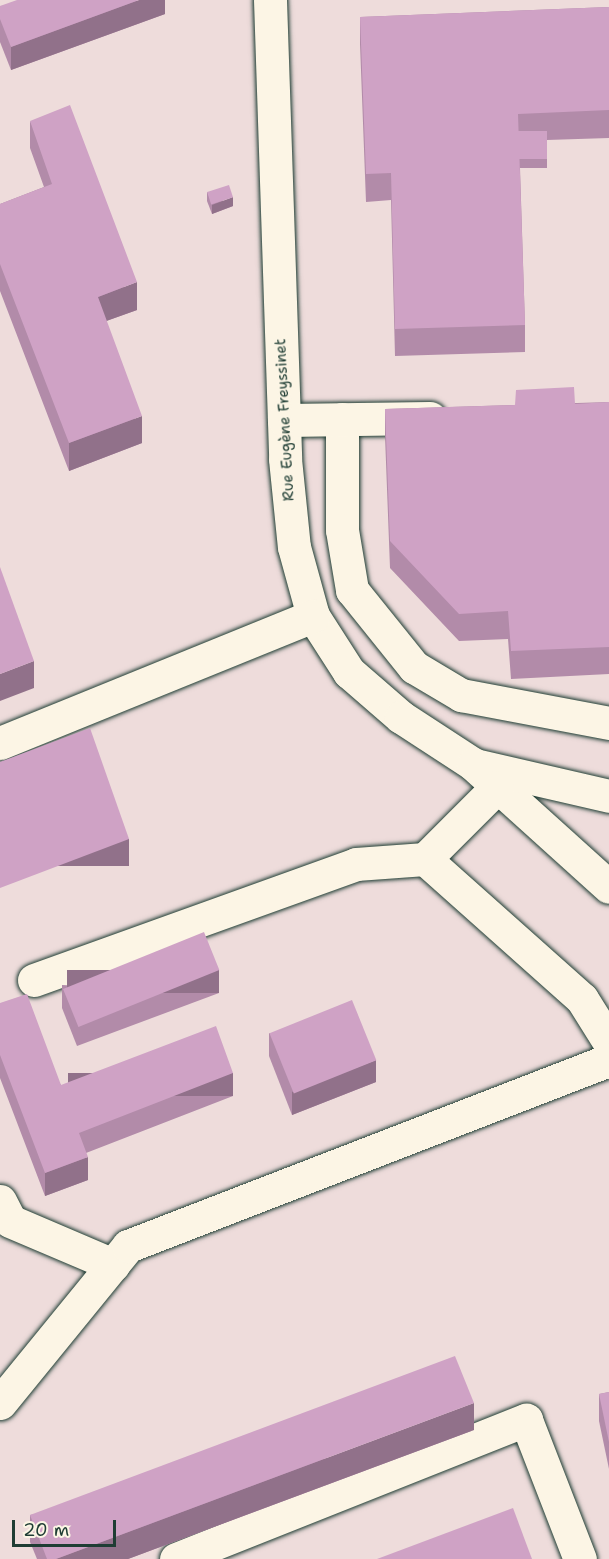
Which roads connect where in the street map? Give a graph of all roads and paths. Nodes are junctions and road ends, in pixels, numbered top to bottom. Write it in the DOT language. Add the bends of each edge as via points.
graph roads {
  1 [pos="270,0"];
  2 [pos="465,417"];
  3 [pos="342,419"];
  4 [pos="284,420"];
  5 [pos="313,616"];
  6 [pos="609,723"];
  7 [pos="0,743"];
  8 [pos="473,764"];
  9 [pos="497,787"];
  10 [pos="609,796"];
  11 [pos="425,859"];
  12 [pos="609,887"];
  13 [pos="34,980"];
  14 [pos="609,1042"];
  15 [pos="609,1060"];
  16 [pos="0,1201"];
  17 [pos="113,1265"];
  18 [pos="0,1403"];
  19 [pos="176,1559"];
  20 [pos="580,1559"];
  1 -- 4 [label="street, Rue Eugène Freyssinet"];
  2 -- 3 [label="street"];
  3 -- 4 [label="street"];
  3 -- 6 [label="street" via="342,530 352,590 414,667 461,695"];
  4 -- 5 [label="street, Rue Eugène Freyssinet" via="294,547"];
  5 -- 7 [label="street"];
  5 -- 8 [label="street, Rue Eugène Freyssinet" via="349,672 401,717"];
  8 -- 9 [label="street"];
  8 -- 10 [label="street"];
  9 -- 11 [label="street"];
  9 -- 12 [label="street"];
  11 -- 13 [label="street" via="356,864"];
  11 -- 14 [label="street" via="582,999"];
  15 -- 17 [label="street" via="128,1246"];
  16 -- 17 [label="street" via="10,1221"];
  17 -- 18 [label="street"];
  19 -- 20 [label="street" via="526,1419"];
}
